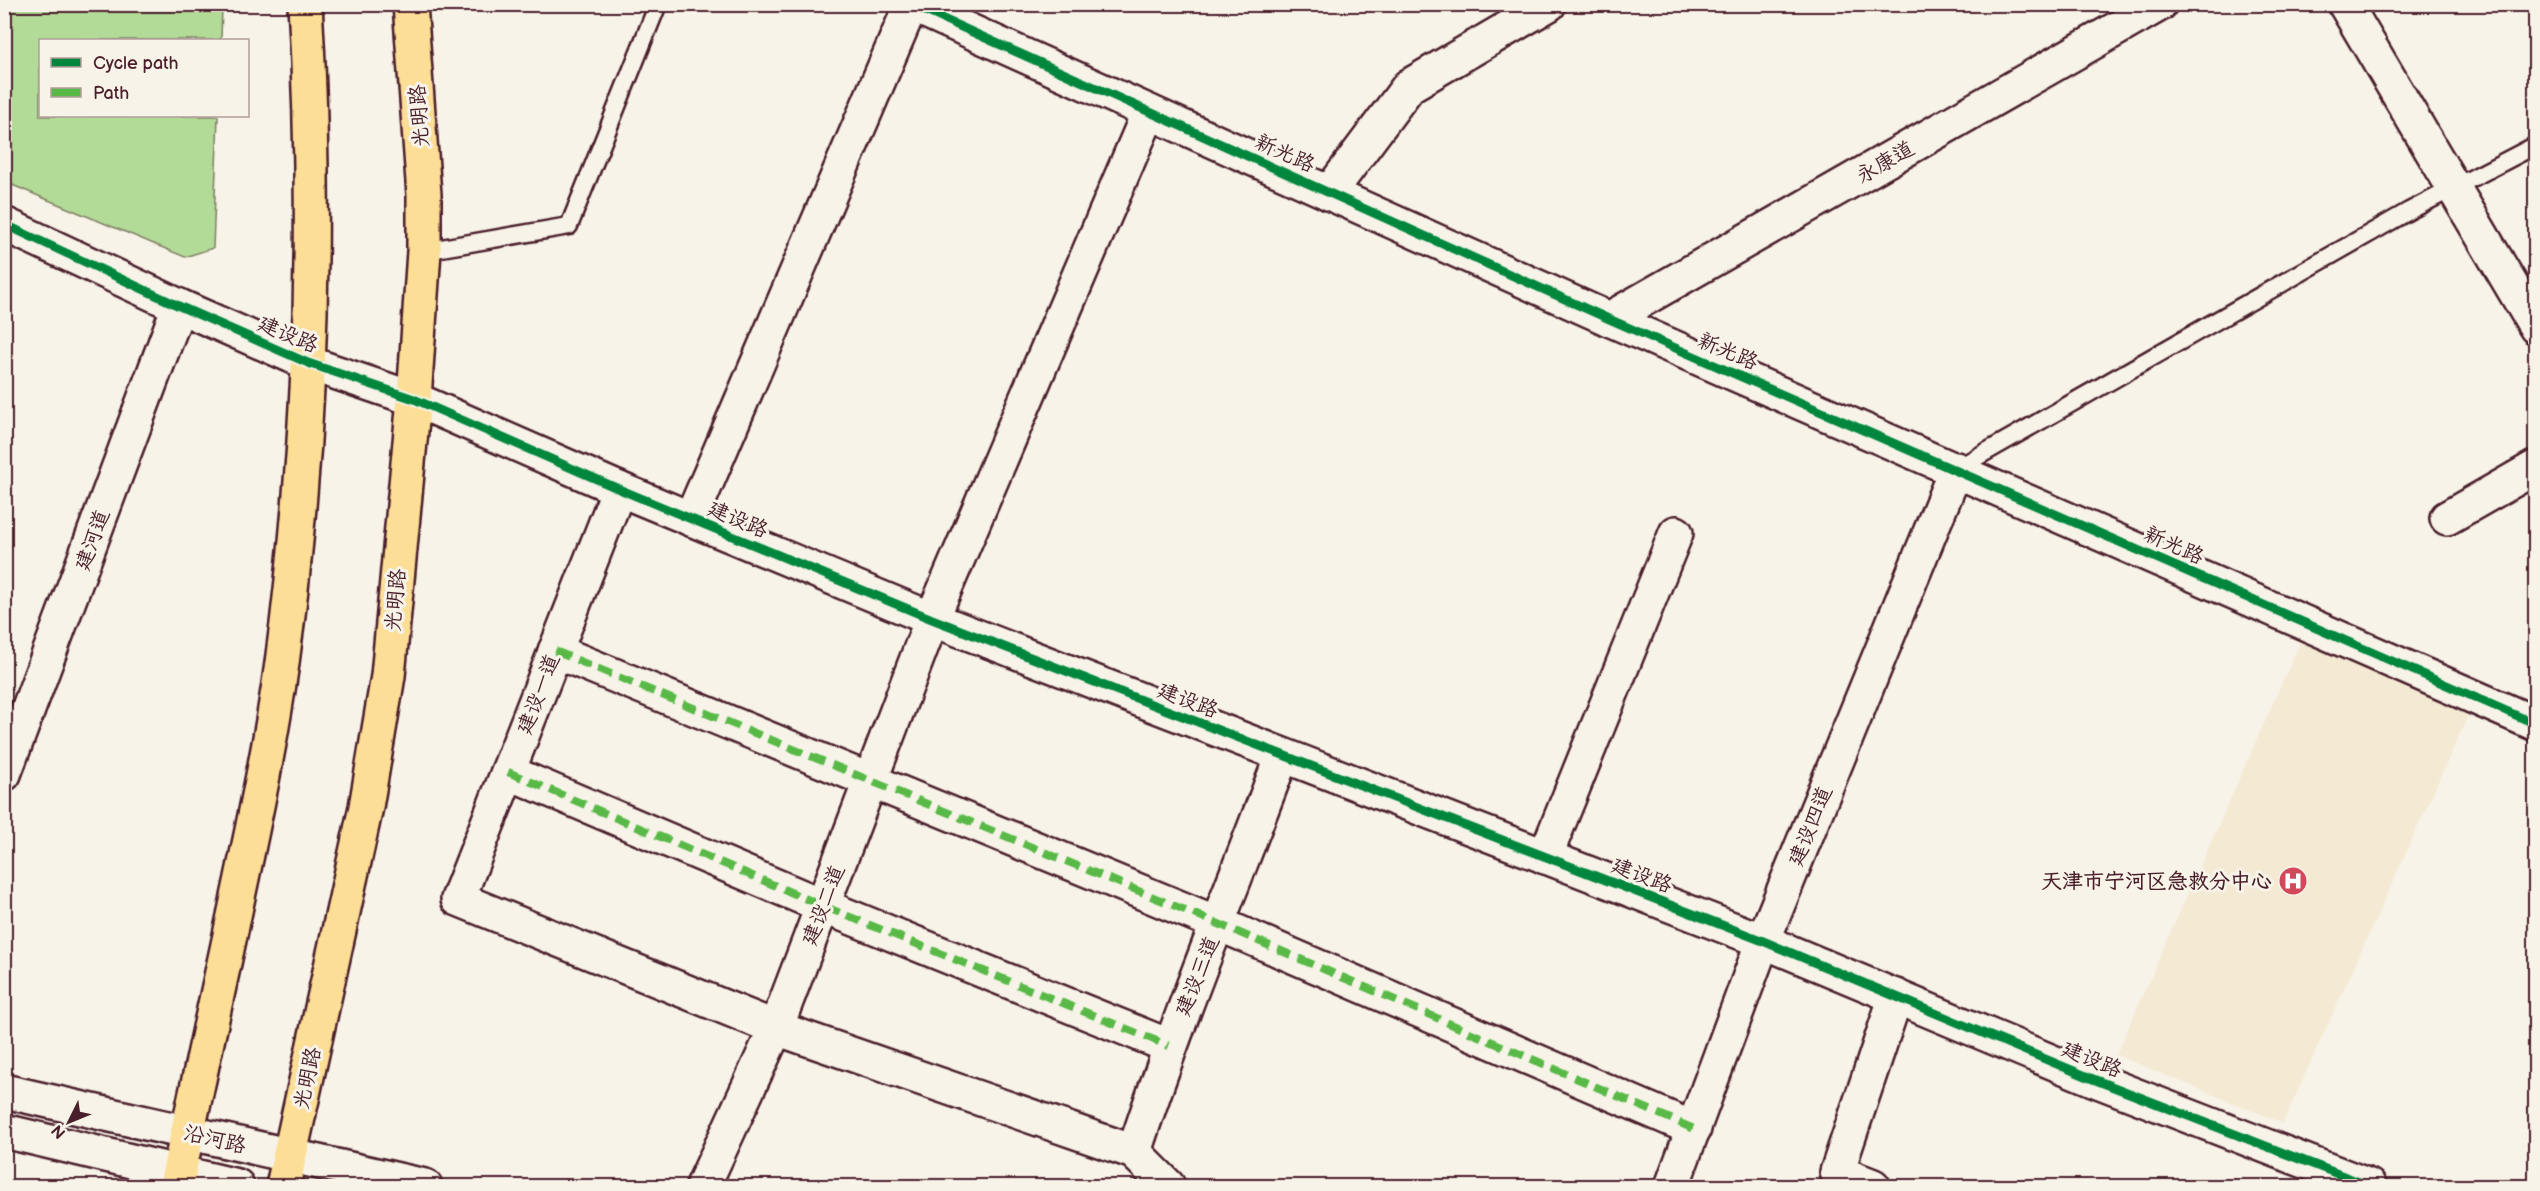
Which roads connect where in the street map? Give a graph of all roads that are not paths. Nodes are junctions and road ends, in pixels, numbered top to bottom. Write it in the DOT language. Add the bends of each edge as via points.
graph roads {
  1 [pos="305,4"];
  2 [pos="410,4"];
  3 [pos="658,4"];
  4 [pos="1549,4"];
  5 [pos="2160,4"];
  6 [pos="2345,4"];
  7 [pos="910,5"];
  8 [pos="1149,111"];
  9 [pos="2535,145"];
  10 [pos="2454,188"];
  11 [pos="1329,193"];
  12 [pos="4,224"];
  13 [pos="424,251"];
  14 [pos="178,306"];
  15 [pos="1609,319"];
  16 [pos="2535,327"];
  17 [pos="308,363"];
  18 [pos="414,399"];
  19 [pos="2535,467"];
  20 [pos="1956,469"];
  21 [pos="619,489"];
  22 [pos="2448,518"];
  23 [pos="691,519"];
  24 [pos="1676,533"];
  25 [pos="932,620"];
  26 [pos="555,651"];
  27 [pos="2535,724"];
  28 [pos="1282,756"];
  29 [pos="508,772"];
  30 [pos="4,774"];
  31 [pos="870,783"];
  32 [pos="1545,857"];
  33 [pos="823,906"];
  34 [pos="1219,924"];
  35 [pos="1763,941"];
  36 [pos="1896,996"];
  37 [pos="776,1028"];
  38 [pos="1169,1046"];
  39 [pos="4,1091"];
  40 [pos="1694,1129"];
  41 [pos="4,1131"];
  42 [pos="189,1133"];
  43 [pos="1134,1152"];
  44 [pos="287,1172"];
  45 [pos="177,1180"];
  46 [pos="237,1186"];
  47 [pos="425,1186"];
  48 [pos="703,1186"];
  49 [pos="1168,1186"];
  50 [pos="1672,1186"];
  51 [pos="1873,1186"];
  52 [pos="2368,1186"];
  1 -- 17 [label="main road" via="312,116"];
  2 -- 13 [label="main road, 光明路" via="424,195"];
  3 -- 13 [label="lane" via="569,226"];
  4 -- 11 [label="street" via="1409,86"];
  5 -- 15 [label="street, 永康道"];
  6 -- 10 [label="street"];
  7 -- 8 [label="street, 新光路"];
  7 -- 23 [label="street"];
  8 -- 11 [label="street, 新光路"];
  8 -- 25 [label="street, 建设二道"];
  9 -- 10 [label="lane"];
  10 -- 16 [label="street"];
  10 -- 20 [label="lane"];
  11 -- 15 [label="street, 新光路"];
  12 -- 14 [label="street, 建设路"];
  13 -- 18 [label="main road, 光明路"];
  14 -- 17 [label="street, 建设路"];
  14 -- 30 [label="street, 建河道"];
  15 -- 20 [label="street, 新光路"];
  17 -- 18 [label="street, 建设路"];
  17 -- 42 [label="main road" via="282,663 262,786"];
  18 -- 21 [label="street, 建设路"];
  18 -- 44 [label="main road, 光明路" via="388,676 366,807"];
  19 -- 22 [label="street"];
  20 -- 27 [label="street, 新光路"];
  20 -- 35 [label="street, 建设四道"];
  21 -- 23 [label="street, 建设路"];
  21 -- 26 [label="street, 建设一道"];
  23 -- 25 [label="street, 建设路"];
  24 -- 32 [label="street"];
  25 -- 28 [label="street, 建设路"];
  25 -- 31 [label="street, 建设二道"];
  26 -- 29 [label="street, 建设一道"];
  26 -- 31 [label="street"];
  28 -- 32 [label="street, 建设路"];
  28 -- 34 [label="street, 建设三道"];
  29 -- 33 [label="street"];
  29 -- 37 [label="street, 建设一道" via="458,899"];
  31 -- 33 [label="street, 建设二道"];
  31 -- 34 [label="street"];
  32 -- 35 [label="street, 建设路"];
  33 -- 37 [label="street, 建设二道"];
  33 -- 38 [label="street"];
  34 -- 38 [label="street, 建设三道"];
  34 -- 40 [label="street"];
  35 -- 36 [label="street, 建设路"];
  35 -- 40 [label="street, 建设四道"];
  36 -- 51 [label="street" via="1837,1172"];
  36 -- 52 [label="street, 建设路" via="2093,1079"];
  37 -- 43 [label="street"];
  37 -- 48 [label="street, 建设二道"];
  38 -- 43 [label="street, 建设三道"];
  39 -- 42 [label="street, 沿河路"];
  40 -- 50 [label="street, 建设四道"];
  41 -- 45 [label="street, 沿河路"];
  42 -- 44 [label="street, 沿河路"];
  42 -- 45 [label="main road"];
  43 -- 49 [label="street"];
  44 -- 47 [label="street, 沿河路"];
  45 -- 46 [label="street, 沿河路"];
}
